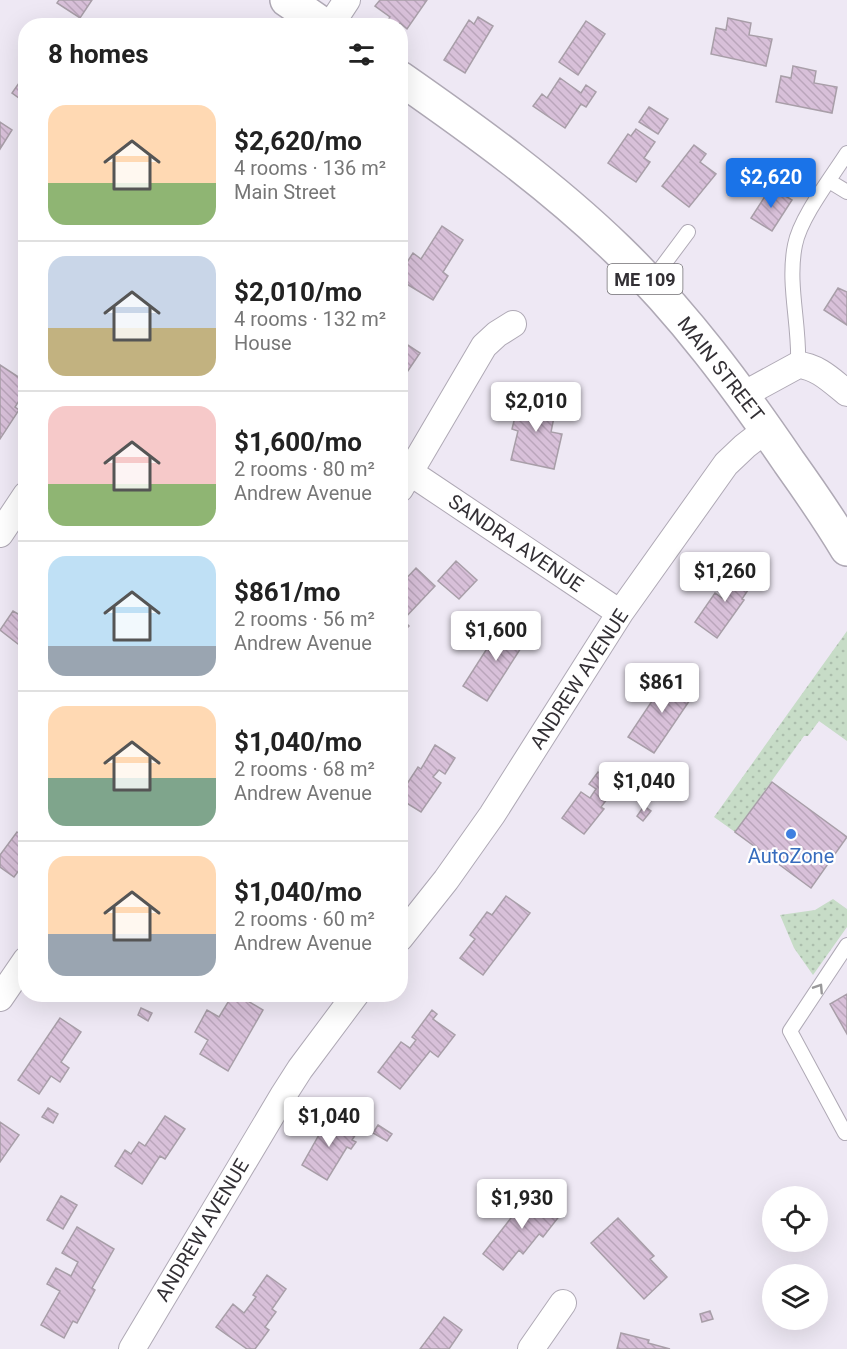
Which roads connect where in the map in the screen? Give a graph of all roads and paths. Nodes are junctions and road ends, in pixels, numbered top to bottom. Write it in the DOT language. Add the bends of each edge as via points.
graph roads {
  1 [pos="287,0"];
  2 [pos="347,0"];
  3 [pos="313,18"];
  4 [pos="335,18"];
  5 [pos="408,84"];
  6 [pos="847,153"];
  7 [pos="829,181"];
  8 [pos="847,192"];
  9 [pos="688,232"];
  10 [pos="650,283"];
  11 [pos="513,324"];
  12 [pos="798,365"];
  13 [pos="847,393"];
  14 [pos="743,395"];
  15 [pos="767,429"];
  16 [pos="408,478"];
  17 [pos="408,482"];
  18 [pos="16,507"];
  19 [pos="0,534"];
  20 [pos="847,549"];
  21 [pos="620,612"];
  22 [pos="408,928"];
  23 [pos="847,945"];
  24 [pos="18,972"];
  25 [pos="0,998"];
  26 [pos="350,1002"];
  27 [pos="847,1132"];
  28 [pos="563,1303"];
  29 [pos="132,1349"];
  30 [pos="531,1349"];
  1 -- 3 [label="highway"];
  2 -- 4 [label="street"];
  5 -- 10 [label="highway, MAIN STREET / ME 109" via="551,190"];
  6 -- 7 [label="lane"];
  7 -- 8 [label="lane"];
  7 -- 12 [label="lane" via="805,219 795,244"];
  9 -- 10 [label="lane"];
  10 -- 14 [label="highway, MAIN STREET / ME 109"];
  11 -- 16 [label="street" via="484,346"];
  12 -- 13 [label="street" via="816,369"];
  12 -- 14 [label="street"];
  14 -- 15 [label="highway, MAIN STREET / ME 109"];
  15 -- 20 [label="highway, MAIN STREET / ME 109"];
  15 -- 21 [label="street, ANDREW AVENUE" via="726,464"];
  17 -- 21 [label="street, SANDRA AVENUE"];
  18 -- 19 [label="street"];
  21 -- 22 [label="street, ANDREW AVENUE" via="492,814"];
  27 -- 23 [label="lane, one-way" via="790,1031"];
  24 -- 25 [label="street"];
  26 -- 29 [label="street, ANDREW AVENUE" via="284,1094"];
  28 -- 30 [label="street"];
}
